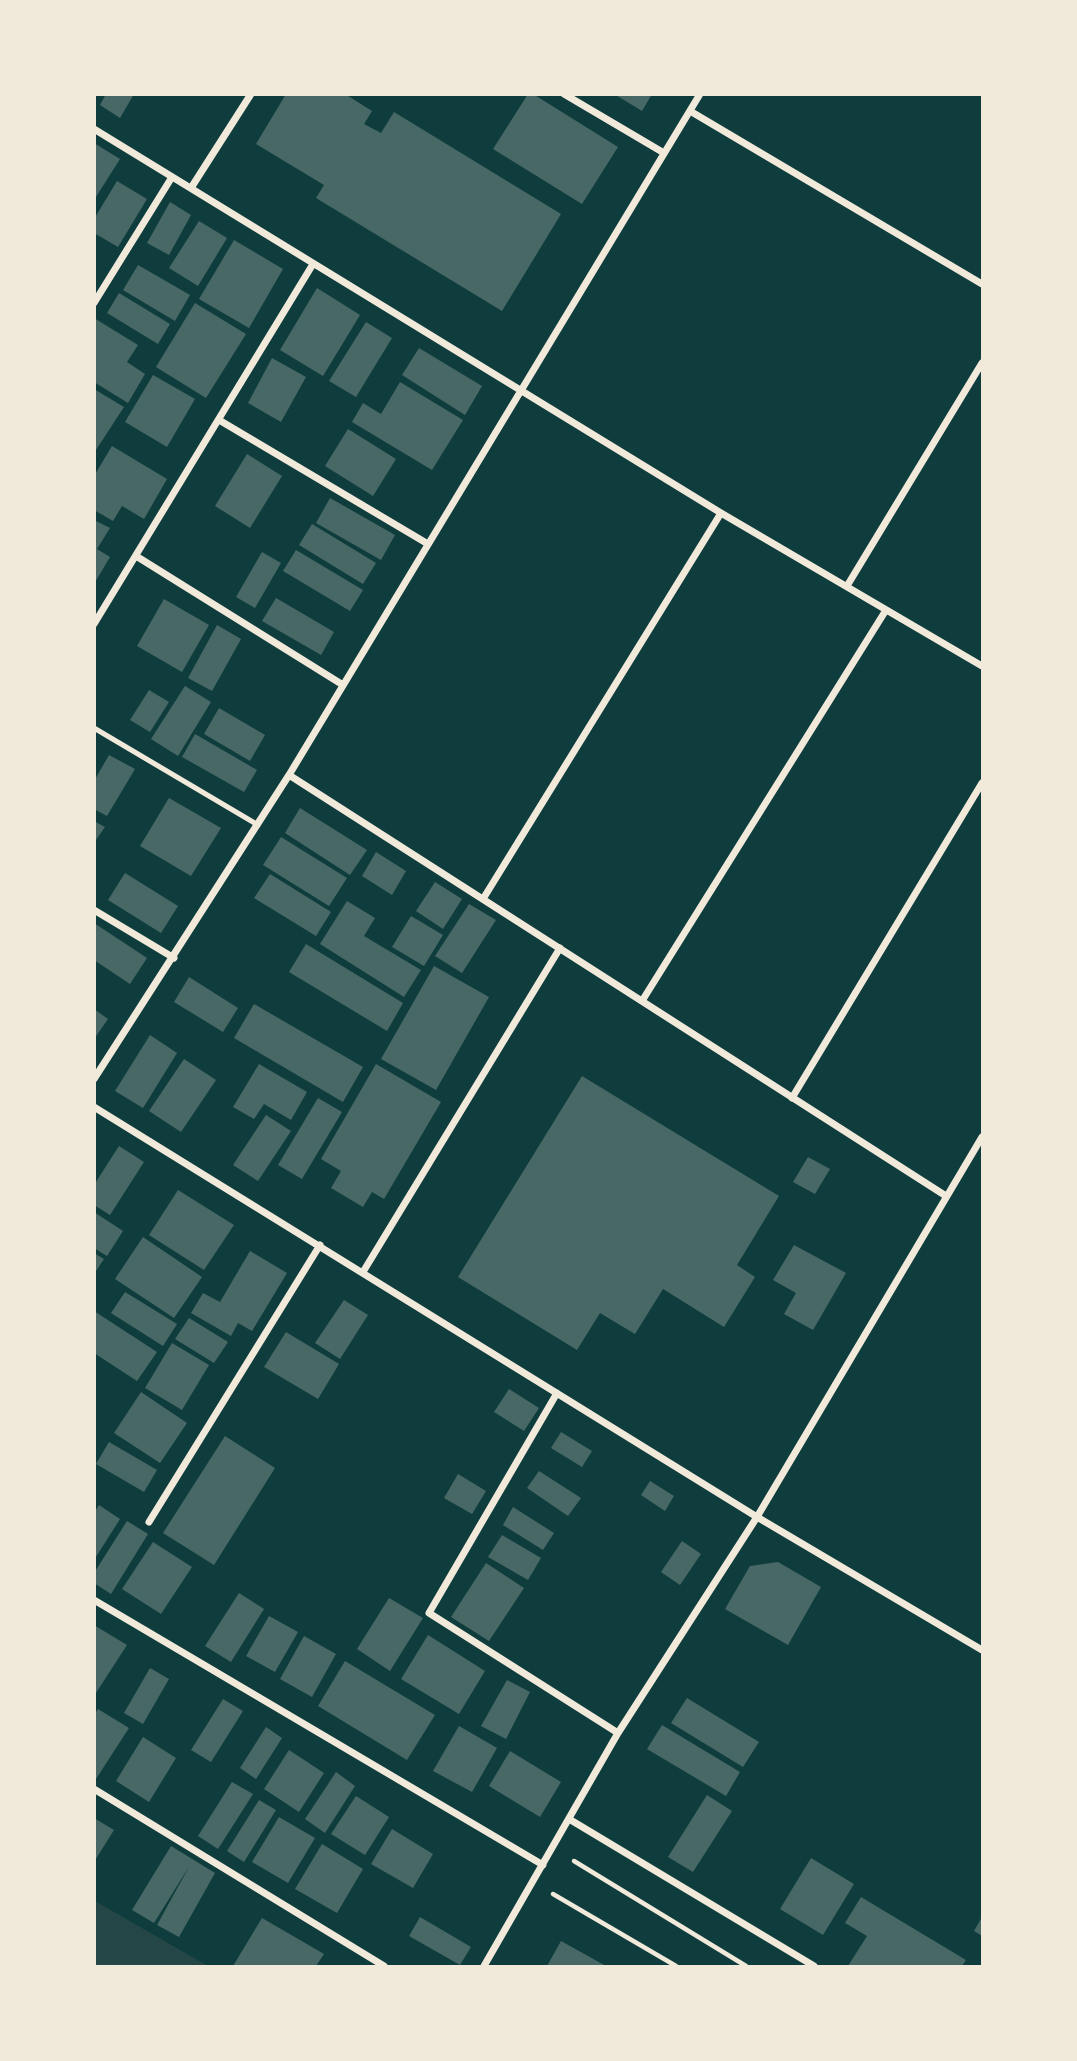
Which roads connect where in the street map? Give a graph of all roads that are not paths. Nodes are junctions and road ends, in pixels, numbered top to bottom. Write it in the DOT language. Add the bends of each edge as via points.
graph roads {
  1 [pos="251,94"];
  2 [pos="564,94"];
  3 [pos="700,94"];
  4 [pos="690,111"];
  5 [pos="94,129"];
  6 [pos="664,153"];
  7 [pos="172,177"];
  8 [pos="191,188"];
  9 [pos="313,264"];
  10 [pos="982,284"];
  11 [pos="94,303"];
  12 [pos="982,363"];
  13 [pos="520,391"];
  14 [pos="219,420"];
  15 [pos="721,513"];
  16 [pos="428,544"];
  17 [pos="136,556"];
  18 [pos="847,586"];
  19 [pos="886,610"];
  20 [pos="94,624"];
  21 [pos="982,666"];
  22 [pos="343,685"];
  23 [pos="94,728"];
  24 [pos="289,775"];
  25 [pos="982,783"];
  26 [pos="258,825"];
  27 [pos="483,899"];
  28 [pos="94,910"];
  29 [pos="560,948"];
  30 [pos="174,958"];
  31 [pos="642,1001"];
  32 [pos="94,1079"];
  33 [pos="792,1098"];
  34 [pos="94,1107"];
  35 [pos="982,1137"];
  36 [pos="946,1196"];
  37 [pos="320,1245"];
  38 [pos="363,1272"];
  39 [pos="557,1393"];
  40 [pos="757,1517"];
  41 [pos="149,1522"];
  42 [pos="94,1600"];
  43 [pos="982,1650"];
  44 [pos="618,1733"];
  45 [pos="94,1789"];
  46 [pos="569,1819"];
  47 [pos="543,1864"];
  48 [pos="384,1966"];
  49 [pos="484,1966"];
  50 [pos="814,1966"];
  1 -- 8 [label="street"];
  2 -- 6 [label="street"];
  3 -- 4 [label="street"];
  4 -- 6 [label="street"];
  4 -- 10 [label="street"];
  5 -- 7 [label="street"];
  6 -- 13 [label="street"];
  7 -- 8 [label="street"];
  7 -- 11 [label="street"];
  8 -- 9 [label="street"];
  9 -- 13 [label="street"];
  9 -- 14 [label="street"];
  12 -- 18 [label="street"];
  13 -- 15 [label="street"];
  13 -- 16 [label="street"];
  14 -- 16 [label="street"];
  14 -- 17 [label="street"];
  15 -- 18 [label="street"];
  15 -- 27 [label="street"];
  16 -- 22 [label="street"];
  17 -- 20 [label="street"];
  17 -- 22 [label="street"];
  18 -- 19 [label="street"];
  19 -- 21 [label="street"];
  19 -- 31 [label="street"];
  22 -- 24 [label="street"];
  23 -- 26 [label="lane"];
  24 -- 26 [label="street"];
  24 -- 27 [label="street"];
  25 -- 33 [label="street"];
  26 -- 30 [label="street"];
  27 -- 29 [label="street"];
  28 -- 30 [label="street"];
  29 -- 31 [label="street"];
  29 -- 38 [label="street"];
  30 -- 32 [label="street"];
  31 -- 33 [label="street"];
  33 -- 36 [label="street"];
  34 -- 37 [label="street"];
  35 -- 36 [label="street"];
  36 -- 40 [label="street"];
  37 -- 38 [label="street"];
  37 -- 41 [label="street"];
  38 -- 39 [label="street"];
  39 -- 40 [label="street"];
  39 -- 44 [label="street" via="429,1613"];
  40 -- 43 [label="street"];
  40 -- 44 [label="street"];
  42 -- 47 [label="street"];
  44 -- 46 [label="street"];
  45 -- 48 [label="street"];
  46 -- 47 [label="street"];
  46 -- 50 [label="street"];
  47 -- 49 [label="street"];
}
